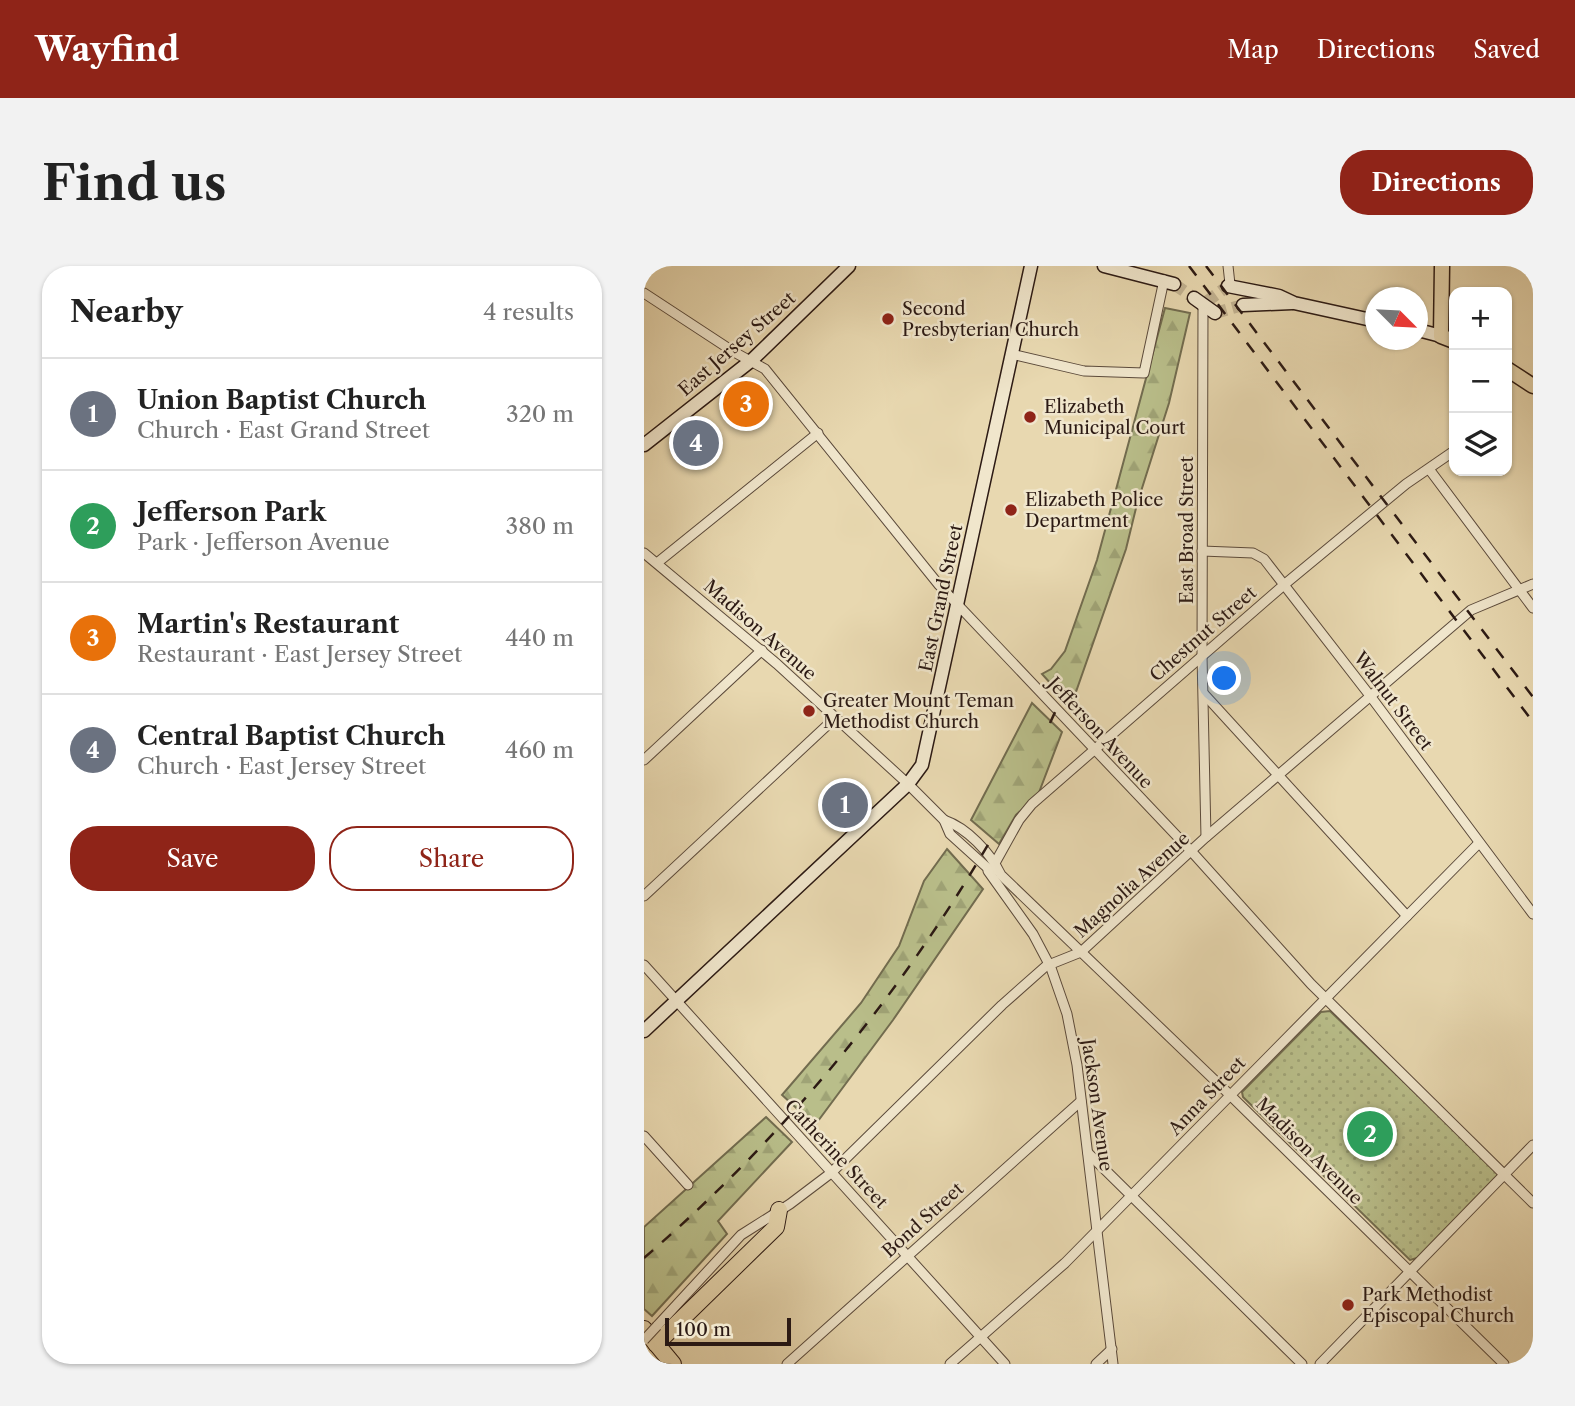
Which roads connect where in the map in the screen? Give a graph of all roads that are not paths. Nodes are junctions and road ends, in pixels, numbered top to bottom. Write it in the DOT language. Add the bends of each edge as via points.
graph roads {
  1 [pos="849,266"];
  2 [pos="1031,266"];
  3 [pos="1104,266"];
  4 [pos="1228,266"];
  5 [pos="1442,266"];
  6 [pos="1169,282"];
  7 [pos="1229,285"];
  8 [pos="644,293"];
  9 [pos="1201,302"];
  10 [pos="1294,303"];
  11 [pos="1243,305"];
  12 [pos="1215,313"];
  13 [pos="1365,319"];
  14 [pos="1428,333"];
  15 [pos="1448,339"];
  16 [pos="1011,354"];
  17 [pos="752,360"];
  18 [pos="1512,372"];
  19 [pos="1533,386"];
  20 [pos="818,433"];
  21 [pos="644,445"];
  22 [pos="1449,455"];
  23 [pos="1429,469"];
  24 [pos="1202,551"];
  25 [pos="644,552"];
  26 [pos="657,564"];
  27 [pos="1533,583"];
  28 [pos="1285,584"];
  29 [pos="1519,590"];
  30 [pos="957,604"];
  31 [pos="1533,608"];
  32 [pos="762,650"];
  33 [pos="1202,655"];
  34 [pos="1204,694"];
  35 [pos="1371,697"];
  36 [pos="835,718"];
  37 [pos="1094,750"];
  38 [pos="644,760"];
  39 [pos="1279,776"];
  40 [pos="908,784"];
  41 [pos="944,820"];
  42 [pos="1206,837"];
  43 [pos="1479,843"];
  44 [pos="1192,852"];
  45 [pos="995,863"];
  46 [pos="988,871"];
  47 [pos="1001,875"];
  48 [pos="644,896"];
  49 [pos="1533,914"];
  50 [pos="1407,916"];
  51 [pos="1081,952"];
  52 [pos="1049,964"];
  53 [pos="644,965"];
  54 [pos="1326,999"];
  55 [pos="676,1000"];
  56 [pos="644,1031"];
  57 [pos="1229,1094"];
  58 [pos="1082,1101"];
  59 [pos="644,1136"];
  60 [pos="1533,1145"];
  61 [pos="1088,1153"];
  62 [pos="831,1173"];
  63 [pos="1504,1175"];
  64 [pos="688,1185"];
  65 [pos="1131,1196"];
  66 [pos="1533,1203"];
  67 [pos="779,1210"];
  68 [pos="1097,1230"];
  69 [pos="908,1255"];
  70 [pos="1410,1272"];
  71 [pos="651,1327"];
  72 [pos="980,1337"];
  73 [pos="650,1342"];
  74 [pos="1112,1349"];
  75 [pos="673,1364"];
  76 [pos="787,1364"];
  77 [pos="950,1364"];
  78 [pos="1005,1364"];
  79 [pos="1096,1364"];
  80 [pos="1113,1364"];
  81 [pos="1302,1364"];
  82 [pos="1320,1364"];
  83 [pos="1504,1364"];
  1 -- 17 [label="street, East Jersey Street"];
  2 -- 16 [label="street, East Grand Street"];
  3 -- 6 [label="street"];
  4 -- 7 [label="street"];
  5 -- 15 [label="main road"];
  6 -- 16 [label="street" via="1144,373 1084,371"];
  7 -- 10 [label="street"];
  8 -- 17 [label="street, Jefferson Avenue"];
  9 -- 12 [label="street"];
  9 -- 24 [label="street, East Broad Street"];
  10 -- 11 [label="street"];
  10 -- 13 [label="street"];
  14 -- 15 [label="street"];
  16 -- 30 [label="street, East Grand Street"];
  17 -- 20 [label="street, Jefferson Avenue"];
  17 -- 21 [label="street, East Jersey Street"];
  18 -- 19 [label="main road"];
  20 -- 26 [label="street"];
  20 -- 30 [label="street, Jefferson Avenue"];
  22 -- 23 [label="street, Chestnut Street"];
  23 -- 28 [label="street, Chestnut Street"];
  23 -- 29 [label="street"];
  24 -- 28 [label="street, Walnut Street" via="1259,555"];
  24 -- 33 [label="street, East Broad Street"];
  25 -- 26 [label="street, Madison Avenue"];
  26 -- 32 [label="street, Madison Avenue"];
  27 -- 29 [label="street, Magnolia Avenue"];
  28 -- 33 [label="street, Chestnut Street"];
  28 -- 35 [label="street, Walnut Street"];
  29 -- 31 [label="street"];
  29 -- 35 [label="street, Magnolia Avenue" via="1471,610"];
  30 -- 37 [label="street, Jefferson Avenue"];
  30 -- 40 [label="street, East Grand Street" via="926,755"];
  32 -- 36 [label="street, Madison Avenue"];
  32 -- 38 [label="street"];
  33 -- 34 [label="street, East Broad Street"];
  33 -- 37 [label="street, Chestnut Street"];
  34 -- 39 [label="street"];
  34 -- 42 [label="street, East Broad Street"];
  35 -- 39 [label="street, Magnolia Avenue"];
  35 -- 43 [label="street, Walnut Street"];
  36 -- 40 [label="street, Madison Avenue"];
  36 -- 48 [label="street"];
  37 -- 44 [label="street, Jefferson Avenue"];
  37 -- 45 [label="street, Chestnut Street" via="1032,804"];
  39 -- 42 [label="street, Magnolia Avenue"];
  39 -- 50 [label="street"];
  40 -- 41 [label="street, Madison Avenue"];
  40 -- 55 [label="street, East Grand Street"];
  41 -- 45 [label="street, Madison Avenue" via="959,826"];
  41 -- 46 [label="street, Madison Avenue" via="950,834"];
  42 -- 44 [label="street, Magnolia Avenue"];
  43 -- 49 [label="street, Walnut Street"];
  43 -- 50 [label="street, Anna Street"];
  44 -- 51 [label="street, Magnolia Avenue"];
  44 -- 54 [label="street, Jefferson Avenue"];
  45 -- 47 [label="street, Madison Avenue"];
  46 -- 47 [label="street, Madison Avenue"];
  46 -- 52 [label="street, Jackson Avenue"];
  47 -- 51 [label="street, Madison Avenue"];
  50 -- 54 [label="street, Anna Street"];
  51 -- 52 [label="street, Magnolia Avenue"];
  51 -- 57 [label="street, Madison Avenue"];
  52 -- 58 [label="street, Jackson Avenue" via="1068,1014"];
  52 -- 62 [label="street, Magnolia Avenue"];
  53 -- 55 [label="street, Catherine Street"];
  54 -- 57 [label="street, Anna Street"];
  54 -- 63 [label="street, Jefferson Avenue"];
  55 -- 56 [label="street, East Grand Street"];
  55 -- 62 [label="street, Catherine Street"];
  57 -- 65 [label="street, Anna Street"];
  57 -- 70 [label="street, Madison Avenue"];
  58 -- 61 [label="street, Jackson Avenue"];
  58 -- 69 [label="street, Bond Street"];
  59 -- 64 [label="street"];
  60 -- 63 [label="street"];
  61 -- 65 [label="street"];
  61 -- 68 [label="street, Jackson Avenue"];
  62 -- 67 [label="street, Magnolia Avenue"];
  62 -- 69 [label="street, Catherine Street"];
  63 -- 66 [label="street, Jefferson Avenue"];
  63 -- 70 [label="street"];
  65 -- 68 [label="street, Anna Street"];
  65 -- 81 [label="street"];
  67 -- 71 [label="street, Magnolia Avenue" via="741,1235"];
  67 -- 73 [label="highway" via="776,1227"];
  68 -- 72 [label="street, Anna Street"];
  68 -- 74 [label="street, Jackson Avenue"];
  69 -- 72 [label="street, Catherine Street"];
  69 -- 76 [label="street, Bond Street"];
  70 -- 82 [label="street"];
  70 -- 83 [label="street, Madison Avenue"];
  71 -- 73 [label="highway"];
  72 -- 77 [label="street, Anna Street"];
  72 -- 78 [label="street, Catherine Street"];
  73 -- 75 [label="highway"];
  74 -- 79 [label="street"];
  74 -- 80 [label="street, Jackson Avenue"];
}
